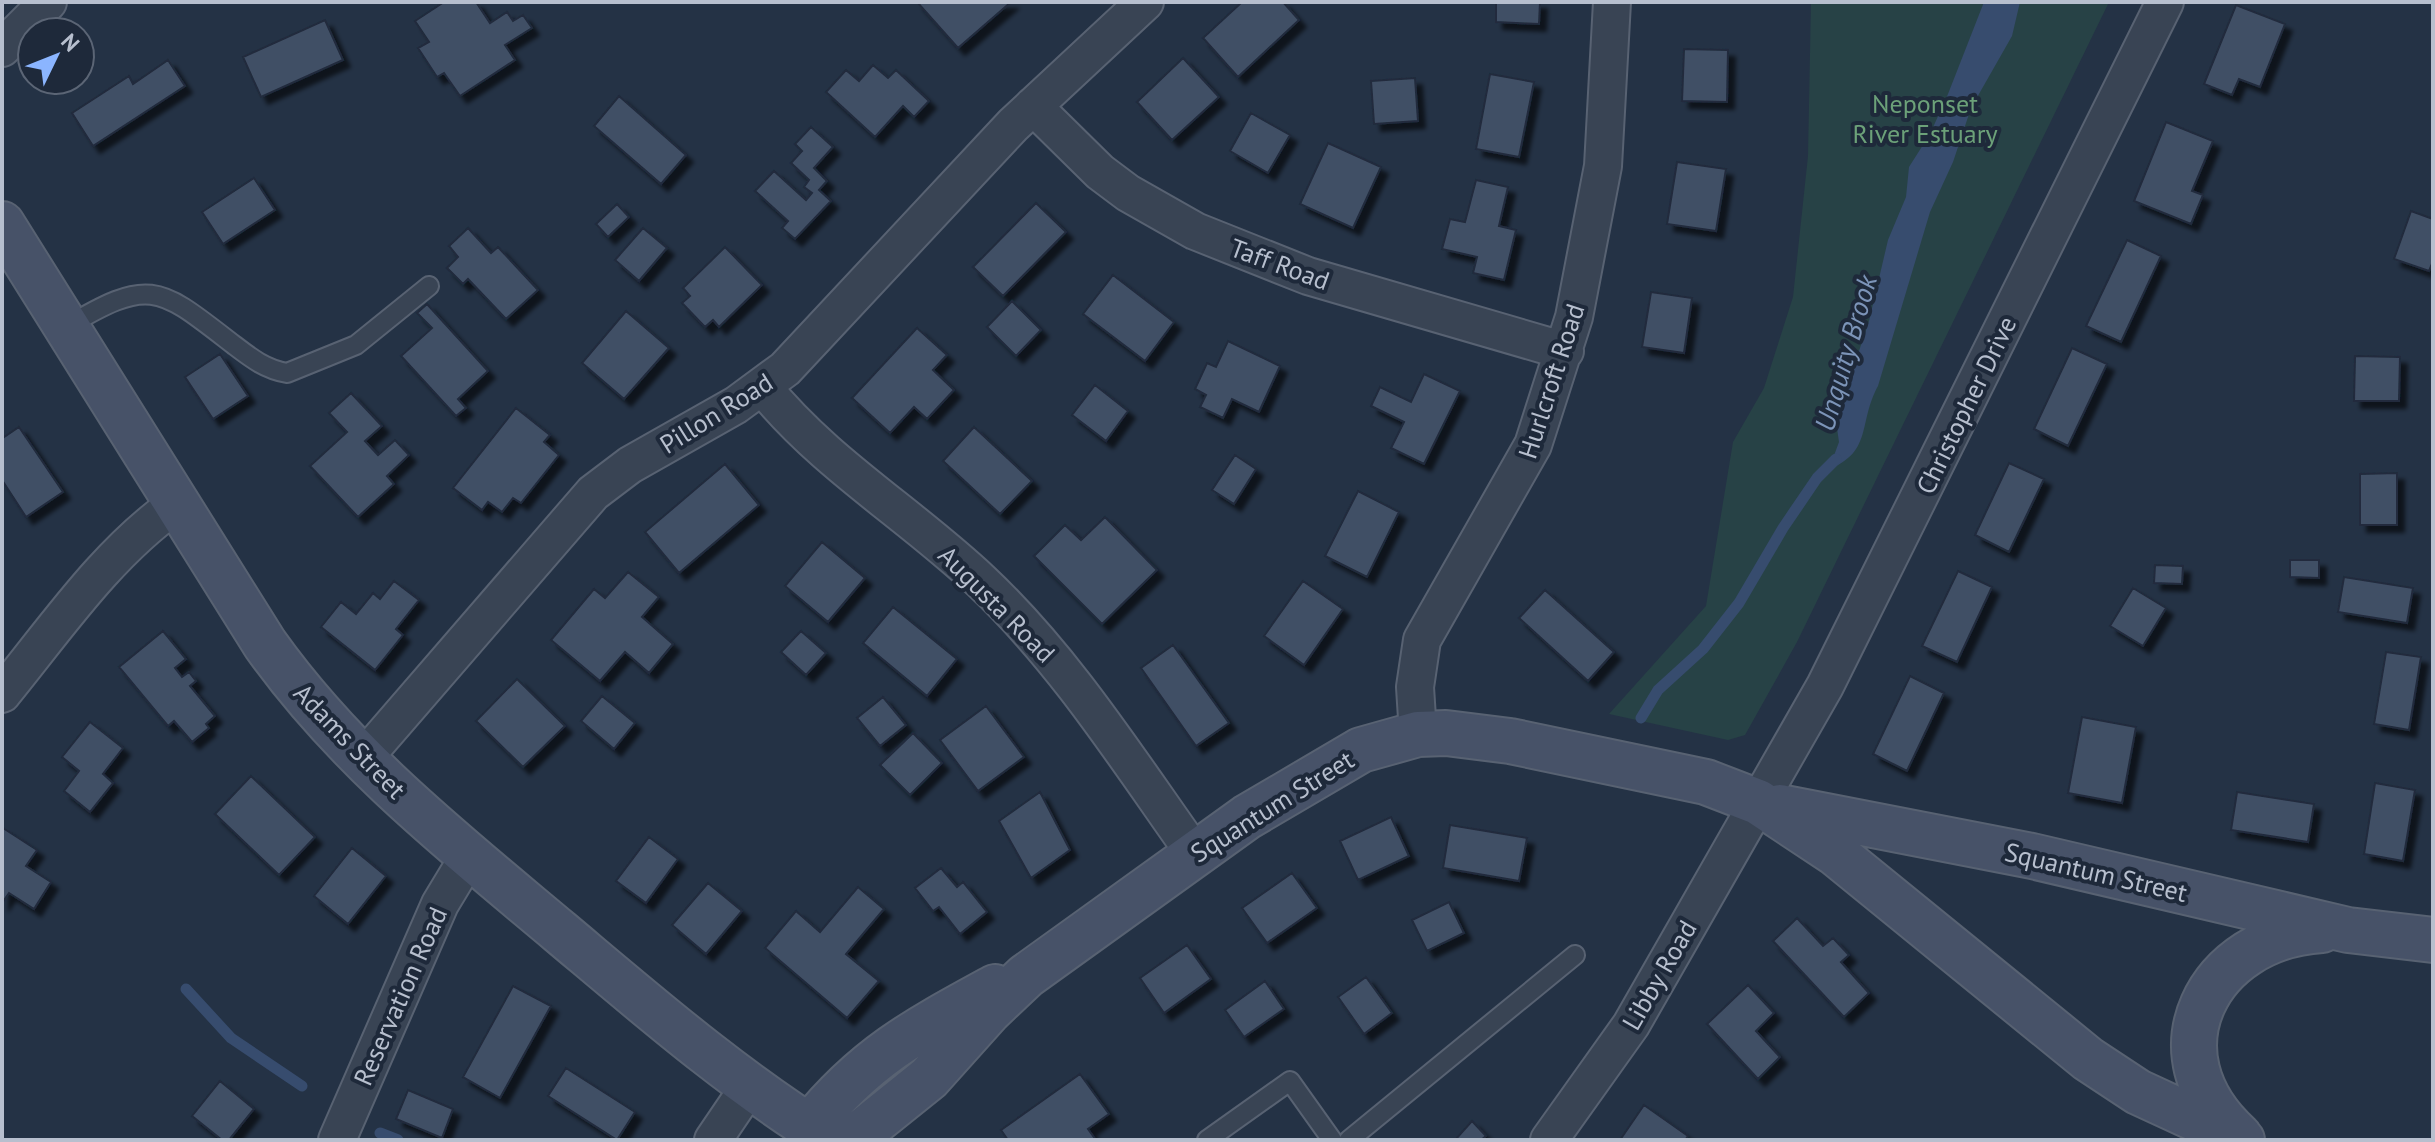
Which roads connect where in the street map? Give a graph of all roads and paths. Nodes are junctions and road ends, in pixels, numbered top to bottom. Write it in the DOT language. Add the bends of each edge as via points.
graph roads {
  1 [pos="48,2"];
  2 [pos="1145,2"];
  3 [pos="1612,2"];
  4 [pos="2165,2"];
  5 [pos="2,48"];
  6 [pos="1033,106"];
  7 [pos="2,224"];
  8 [pos="429,286"];
  9 [pos="66,327"];
  10 [pos="1565,351"];
  11 [pos="763,387"];
  12 [pos="175,505"];
  13 [pos="2,694"];
  14 [pos="1418,734"];
  15 [pos="362,760"];
  16 [pos="1758,802"];
  17 [pos="1195,854"];
  18 [pos="469,856"];
  19 [pos="2348,930"];
  20 [pos="2433,940"];
  21 [pos="1575,955"];
  22 [pos="1047,960"];
  23 [pos="749,1087"];
  24 [pos="820,1134"];
  25 [pos="337,1140"];
  26 [pos="713,1140"];
  27 [pos="852,1140"];
  28 [pos="1207,1140"];
  29 [pos="1332,1140"];
  30 [pos="1349,1140"];
  31 [pos="1549,1140"];
  32 [pos="2243,1140"];
  1 -- 5 [label="street"];
  2 -- 6 [label="street, Pillon Road"];
  3 -- 10 [label="street, Hurlcroft Road" via="1598,205"];
  4 -- 16 [label="street, Christopher Drive" via="1845,650"];
  6 -- 10 [label="street, Taff Road" via="1100,172 1195,231 1308,276"];
  6 -- 11 [label="street, Pillon Road" via="807,348"];
  7 -- 9 [label="main road, Adams Street"];
  8 -- 9 [label="lane" via="356,345 287,373 258,363 185,307 149,294 120,297"];
  9 -- 12 [label="main road, Adams Street"];
  10 -- 14 [label="street, Hurlcroft Road" via="1545,417 1521,469 1422,640 1415,687"];
  11 -- 15 [label="street, Pillon Road" via="630,465 593,493"];
  11 -- 17 [label="street, Augusta Road" via="820,448 957,560 1013,614 1087,702"];
  12 -- 13 [label="street" via="108,563"];
  12 -- 15 [label="main road, Adams Street" via="302,695"];
  14 -- 16 [label="main road, Squantum Street" via="1477,735 1545,748 1706,782"];
  14 -- 17 [label="main road, Squantum Street" via="1333,764"];
  15 -- 18 [label="main road, Adams Street"];
  16 -- 19 [label="main road, Squantum Street" via="2032,856"];
  16 -- 31 [label="street, Libby Road" via="1631,1025"];
  16 -- 32 [label="main road, Squantum Street" via="1835,853 2114,1077"];
  17 -- 22 [label="main road, Squantum Street"];
  18 -- 23 [label="main road, Adams Street"];
  18 -- 25 [label="street, Reservation Road" via="440,904"];
  19 -- 20 [label="main road, Squantum Street"];
  19 -- 32 [label="main road" via="2297,932 2253,947 2208,993 2196,1031 2197,1071 2216,1111"];
  21 -- 30 [label="lane"];
  22 -- 24 [label="main road, Squantum Street" via="883,1051 832,1098"];
  22 -- 27 [label="main road, Squantum Street" via="1005,993 919,1088"];
  23 -- 24 [label="main road, Adams Street"];
  23 -- 26 [label="street"];
  28 -- 29 [label="lane" via="1290,1081"];
}
